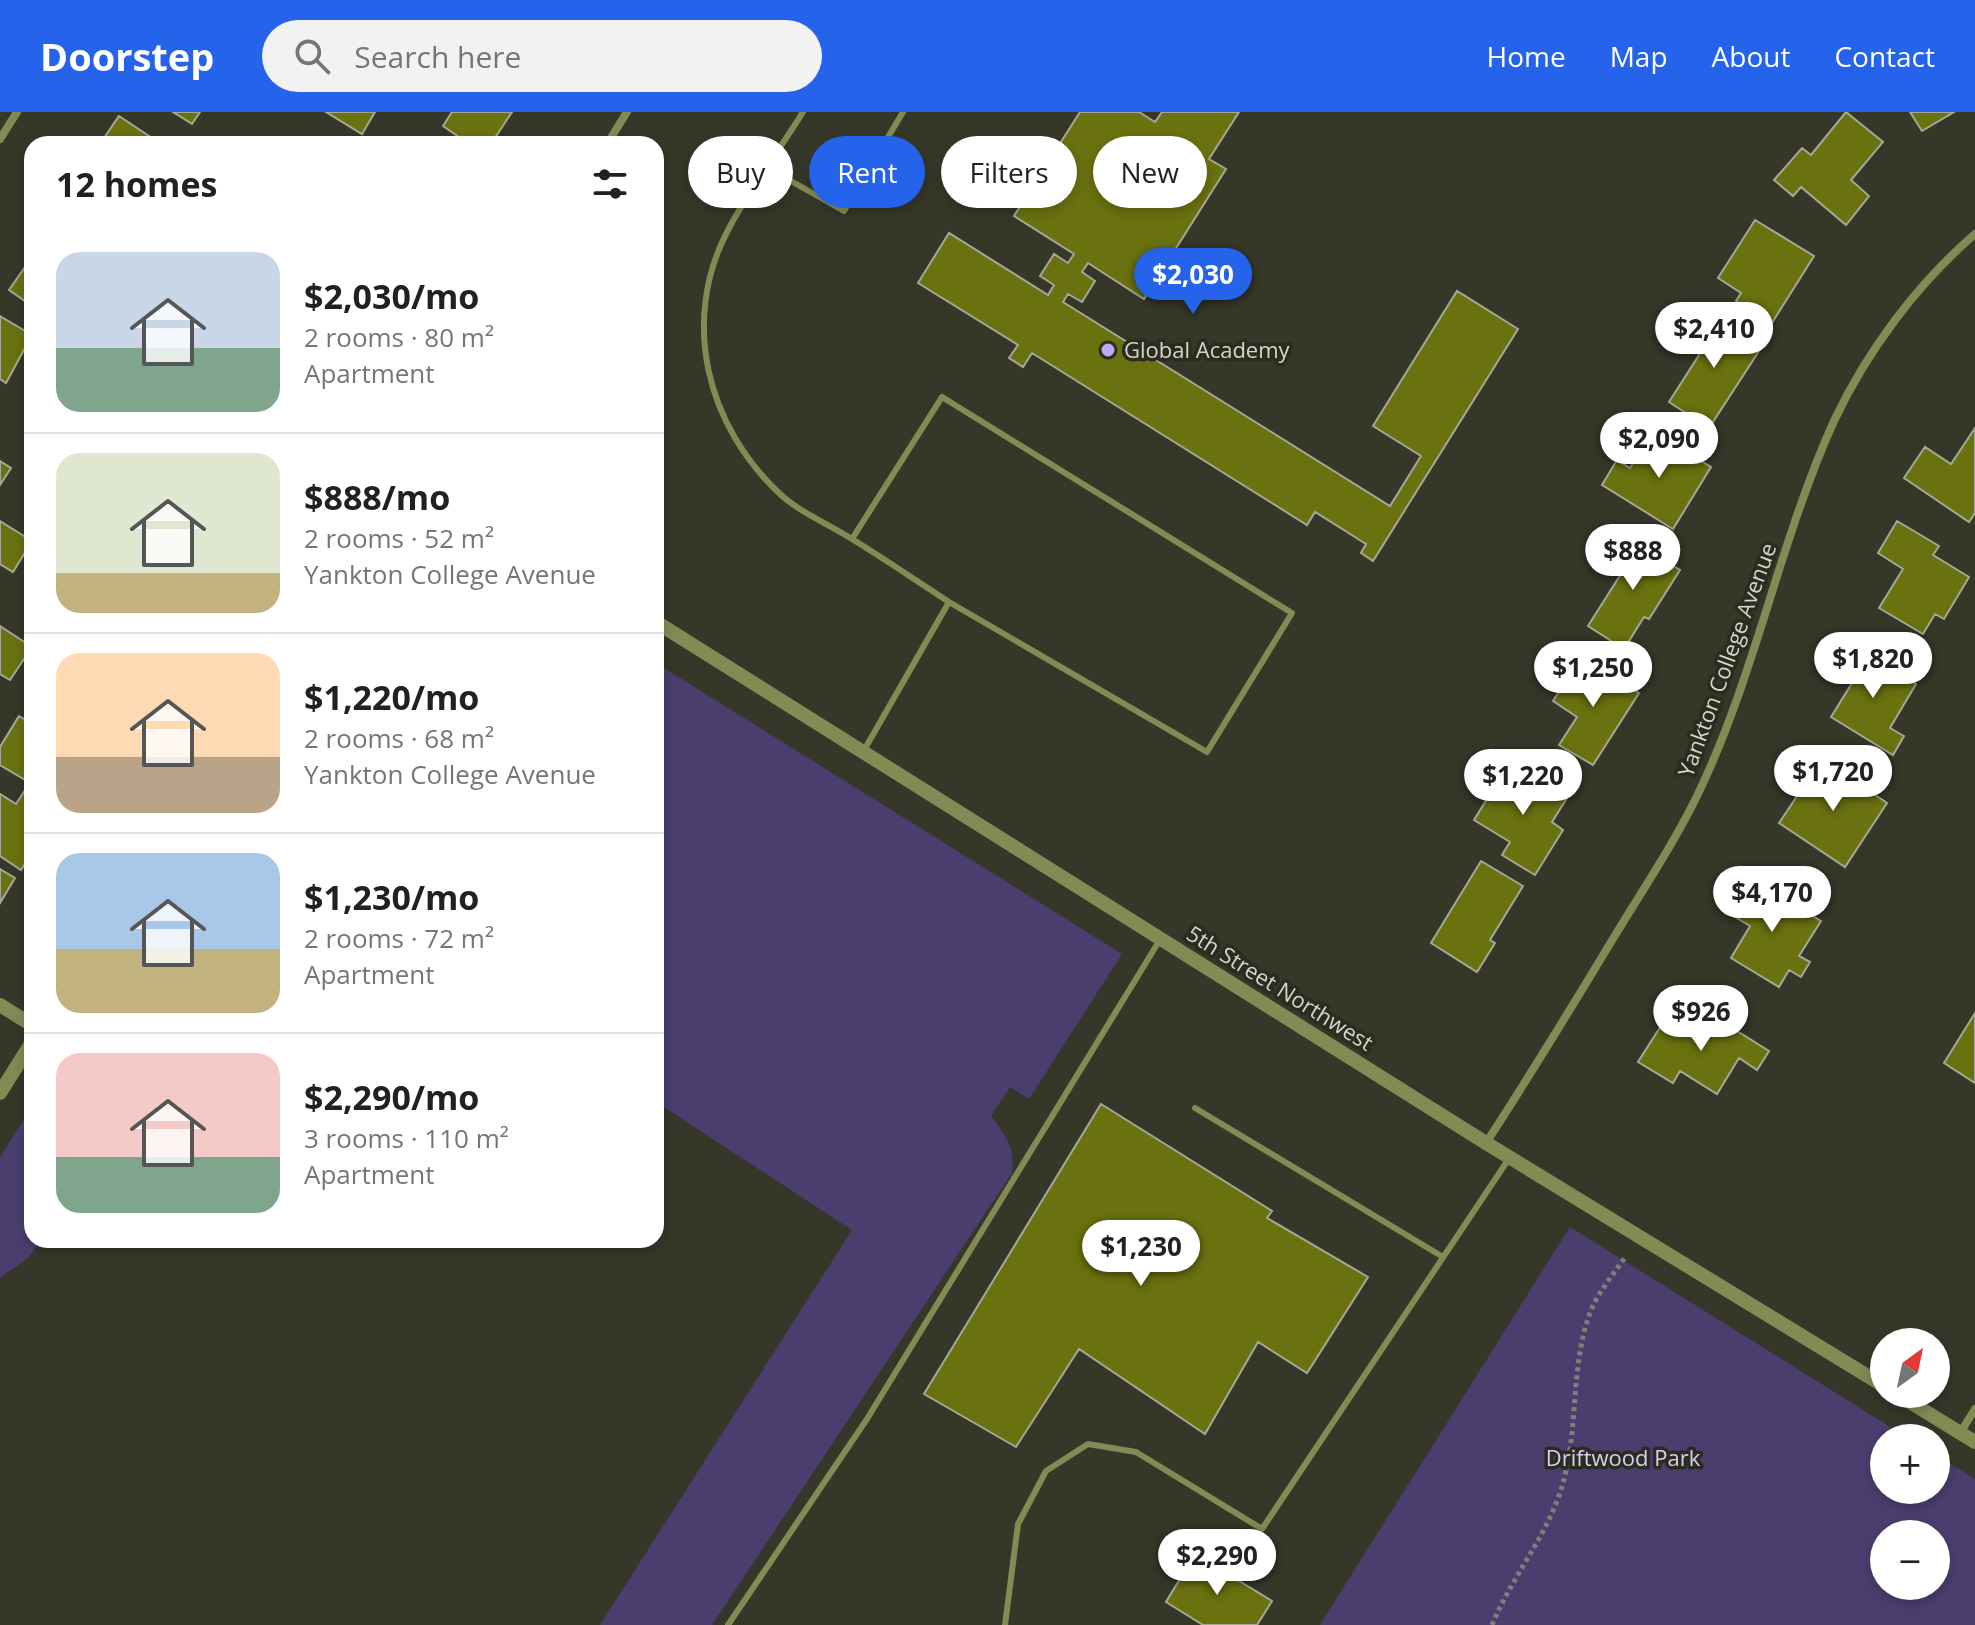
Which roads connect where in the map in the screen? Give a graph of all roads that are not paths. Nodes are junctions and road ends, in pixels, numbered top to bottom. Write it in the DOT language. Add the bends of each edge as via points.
graph roads {
  1 [pos="17,112"];
  2 [pos="627,112"];
  3 [pos="803,112"];
  4 [pos="903,112"];
  5 [pos="612,136"];
  6 [pos="788,136"];
  7 [pos="0,139"];
  8 [pos="793,182"];
  9 [pos="742,208"];
  10 [pos="1975,234"];
  11 [pos="852,539"];
  12 [pos="949,602"];
  13 [pos="664,627"];
  14 [pos="863,752"];
  15 [pos="1161,938"];
  16 [pos="0,1005"];
  17 [pos="24,1020"];
  18 [pos="24,1055"];
  19 [pos="0,1093"];
  20 [pos="1195,1108"];
  21 [pos="1486,1143"];
  22 [pos="1510,1157"];
  23 [pos="1443,1257"];
  24 [pos="1870,1377"];
  25 [pos="1920,1408"];
  26 [pos="1975,1409"];
  27 [pos="1960,1433"];
  28 [pos="1975,1442"];
  29 [pos="728,1625"];
  30 [pos="1005,1625"];
  1 -- 7 [label="street"];
  2 -- 5 [label="street"];
  3 -- 6 [label="lane"];
  4 -- 8 [label="lane" via="844,211"];
  9 -- 11 [label="lane" via="727,231 712,275 704,319 705,366 722,416 748,461 783,497"];
  10 -- 21 [label="street, Yankton College Avenue" via="1911,299 1868,359 1835,420 1697,796"];
  11 -- 12 [label="lane"];
  11 -- 12 [label="lane" via="942,397 1292,613 1207,752"];
  12 -- 14 [label="lane"];
  13 -- 14 [label="street, 5th Street Northwest"];
  14 -- 15 [label="street, 5th Street Northwest"];
  15 -- 21 [label="street, 5th Street Northwest"];
  15 -- 29 [label="lane" via="867,1419"];
  16 -- 17 [label="street"];
  18 -- 19 [label="street"];
  20 -- 23 [label="lane"];
  21 -- 22 [label="street, 5th Street Northwest"];
  22 -- 23 [label="lane"];
  22 -- 24 [label="street, 5th Street Northwest"];
  23 -- 30 [label="lane" via="1262,1529 1136,1452 1088,1444 1046,1471 1018,1524"];
  25 -- 27 [label="street"];
  26 -- 27 [label="street"];
  27 -- 28 [label="street"];
}
